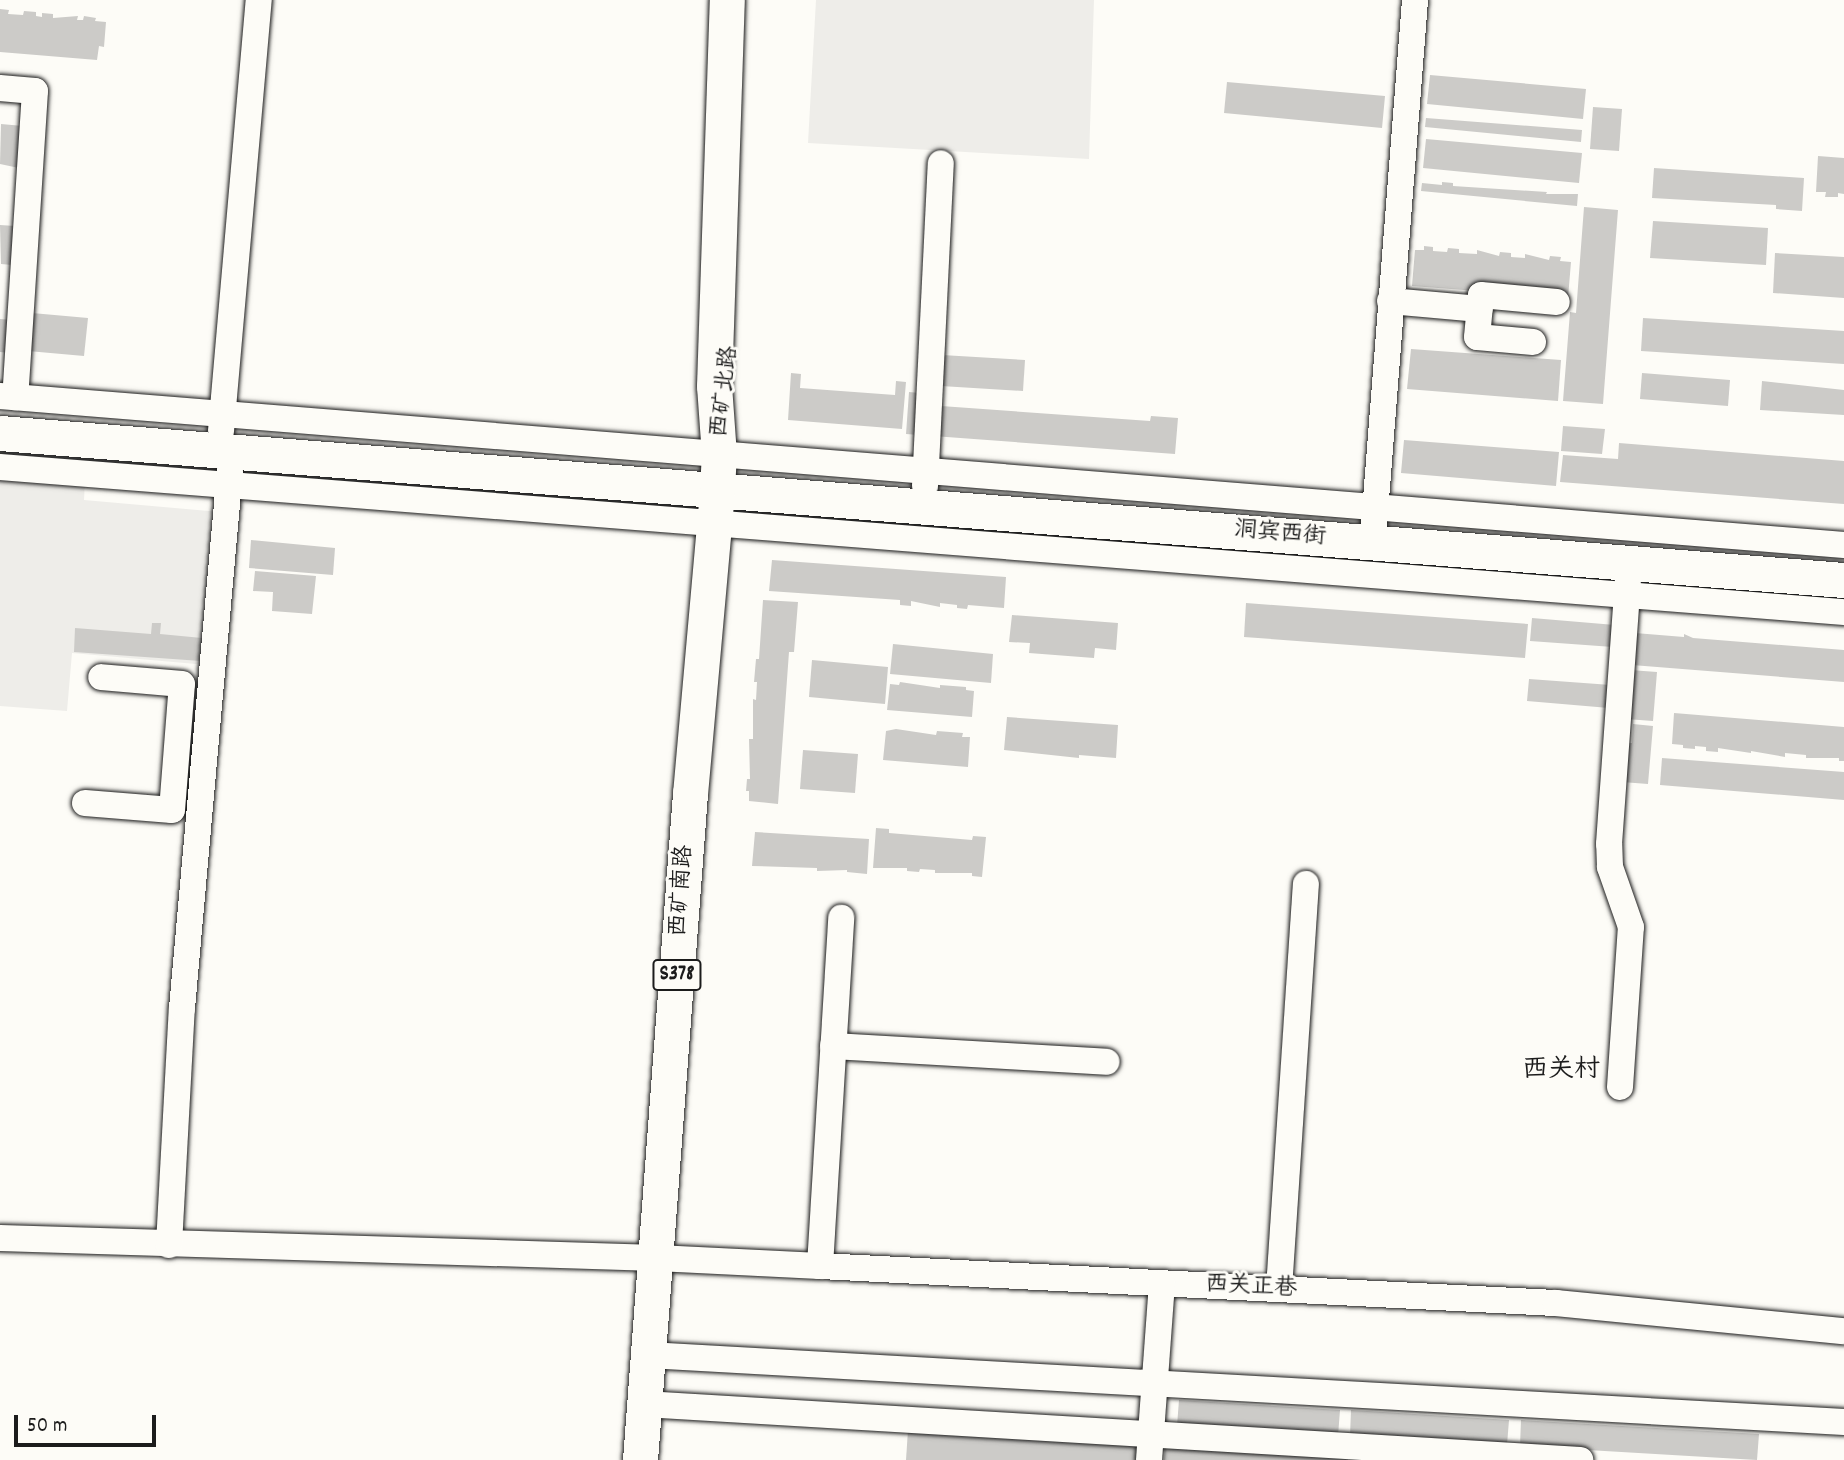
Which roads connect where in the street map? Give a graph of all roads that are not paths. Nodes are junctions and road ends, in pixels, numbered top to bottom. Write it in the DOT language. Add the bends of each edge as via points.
graph roads {
  1 [pos="259,0"];
  2 [pos="727,0"];
  3 [pos="745,0"];
  4 [pos="1415,0"];
  5 [pos="0,88"];
  6 [pos="941,163"];
  7 [pos="1390,301"];
  8 [pos="1557,302"];
  9 [pos="1480,309"];
  10 [pos="1533,342"];
  11 [pos="7,397"];
  12 [pos="222,414"];
  13 [pos="0,433"];
  14 [pos="225,451"];
  15 [pos="719,455"];
  16 [pos="0,467"];
  17 [pos="926,471"];
  18 [pos="228,486"];
  19 [pos="715,506"];
  20 [pos="924,507"];
  21 [pos="1375,507"];
  22 [pos="1373,542"];
  23 [pos="1844,545"];
  24 [pos="1628,579"];
  25 [pos="1844,580"];
  26 [pos="1844,612"];
  27 [pos="101,677"];
  28 [pos="85,803"];
  29 [pos="172,810"];
  30 [pos="199,813"];
  31 [pos="1306,884"];
  32 [pos="841,918"];
  33 [pos="833,1046"];
  34 [pos="1107,1062"];
  35 [pos="1620,1087"];
  36 [pos="0,1238"];
  37 [pos="169,1245"];
  38 [pos="657,1258"];
  39 [pos="820,1266"];
  40 [pos="1162,1283"];
  41 [pos="1279,1289"];
  42 [pos="1844,1331"];
  43 [pos="648,1355"];
  44 [pos="1156,1384"];
  45 [pos="644,1404"];
  46 [pos="1844,1422"];
  47 [pos="1150,1447"];
  48 [pos="640,1460"];
  49 [pos="1580,1460"];
  1 -- 12 [label="street"];
  2 -- 15 [label="main road, 西矿北路" via="714,386"];
  3 -- 15 [label="main road, 西矿北路" via="731,386"];
  4 -- 7 [label="street"];
  5 -- 11 [label="street" via="35,91"];
  6 -- 17 [label="street"];
  7 -- 9 [label="street"];
  7 -- 21 [label="street"];
  8 -- 9 [label="street" via="1481,295"];
  9 -- 10 [label="street" via="1477,337"];
  11 -- 12 [label="street"];
  12 -- 14 [label="street"];
  12 -- 15 [label="street"];
  13 -- 14 [label="main road, 洞宾西街"];
  14 -- 18 [label="street"];
  14 -- 19 [label="main road, 洞宾西街"];
  15 -- 17 [label="street"];
  15 -- 19 [label="main road, 西矿南路"];
  16 -- 18 [label="street"];
  17 -- 20 [label="street"];
  17 -- 21 [label="street"];
  18 -- 19 [label="street"];
  18 -- 30 [label="street"];
  19 -- 20 [label="main road, 洞宾西街"];
  19 -- 24 [label="street"];
  19 -- 38 [label="main road, 西矿南路 / S378"];
  20 -- 22 [label="main road, 洞宾西街"];
  21 -- 22 [label="street"];
  21 -- 23 [label="street"];
  22 -- 24 [label="main road, 洞宾西街"];
  24 -- 25 [label="main road, 洞宾西街"];
  24 -- 26 [label="street"];
  24 -- 35 [label="street" via="1609,844 1610,867 1631,927"];
  27 -- 29 [label="street" via="182,684"];
  28 -- 29 [label="street"];
  29 -- 30 [label="street"];
  30 -- 37 [label="street"];
  31 -- 41 [label="street"];
  32 -- 33 [label="street"];
  33 -- 34 [label="street"];
  33 -- 39 [label="street"];
  36 -- 37 [label="street, 西关正巷"];
  37 -- 38 [label="street, 西关正巷"];
  38 -- 39 [label="street, 西关正巷"];
  38 -- 43 [label="main road, 西矿南路 / S378"];
  39 -- 40 [label="street, 西关正巷"];
  40 -- 41 [label="street, 西关正巷"];
  40 -- 44 [label="street"];
  41 -- 42 [label="street, 西关正巷" via="1556,1303"];
  43 -- 44 [label="street"];
  43 -- 45 [label="main road, 西矿南路 / S378"];
  44 -- 46 [label="street"];
  44 -- 47 [label="street"];
  45 -- 47 [label="street"];
  45 -- 48 [label="main road, 西矿南路 / S378"];
  47 -- 49 [label="street"];
}
